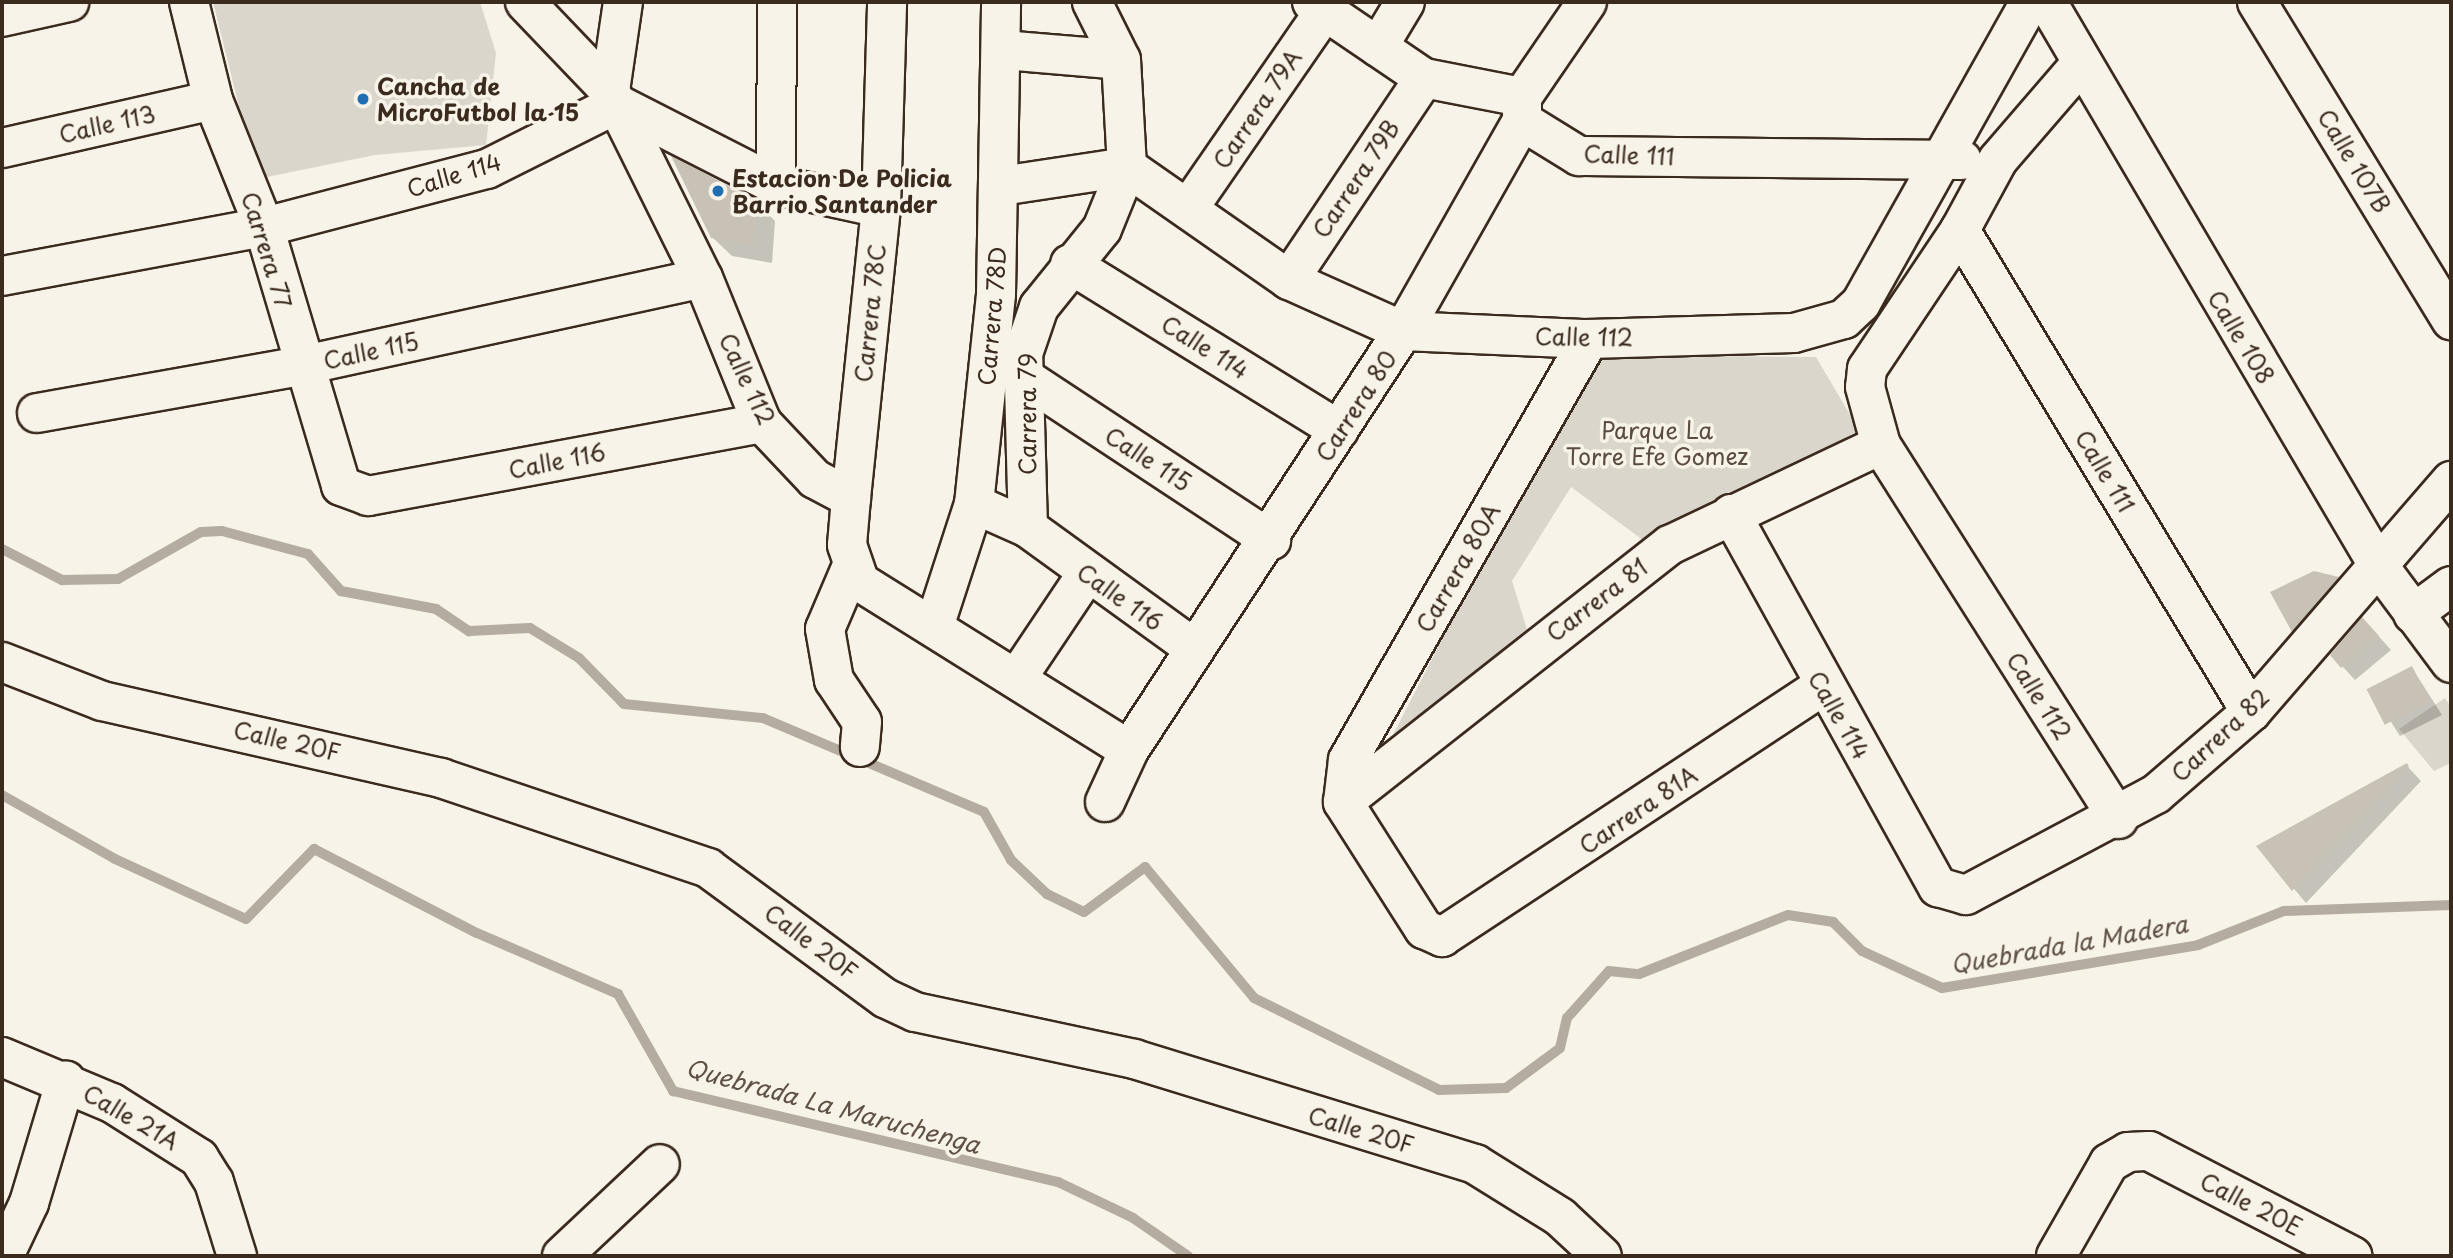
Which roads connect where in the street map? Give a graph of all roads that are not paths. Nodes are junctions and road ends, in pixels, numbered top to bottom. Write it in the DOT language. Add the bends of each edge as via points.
graph roads {
  1 [pos="69,2"];
  2 [pos="189,2"];
  3 [pos="525,2"];
  4 [pos="623,2"];
  5 [pos="777,2"];
  6 [pos="887,2"];
  7 [pos="1001,2"];
  8 [pos="1092,2"];
  9 [pos="1405,2"];
  10 [pos="1587,2"];
  11 [pos="2257,2"];
  12 [pos="2049,5"];
  13 [pos="1318,7"];
  14 [pos="2,17"];
  15 [pos="1378,47"];
  16 [pos="1003,50"];
  17 [pos="1121,60"];
  18 [pos="2079,66"];
  19 [pos="1424,78"];
  20 [pos="614,98"];
  21 [pos="213,100"];
  22 [pos="1522,109"];
  23 [pos="2,148"];
  24 [pos="1939,159"];
  25 [pos="1998,160"];
  26 [pos="1127,167"];
  27 [pos="776,185"];
  28 [pos="1001,186"];
  29 [pos="1191,206"];
  30 [pos="881,208"];
  31 [pos="264,227"];
  32 [pos="1959,230"];
  33 [pos="1070,264"];
  34 [pos="2,276"];
  35 [pos="703,278"];
  36 [pos="1289,280"];
  37 [pos="2451,320"];
  38 [pos="1403,331"];
  39 [pos="1589,340"];
  40 [pos="300,366"];
  41 [pos="1025,378"];
  42 [pos="37,413"];
  43 [pos="762,423"];
  44 [pos="1339,430"];
  45 [pos="1881,445"];
  46 [pos="2451,481"];
  47 [pos="353,494"];
  48 [pos="851,498"];
  49 [pos="974,504"];
  50 [pos="1731,514"];
  51 [pos="1028,528"];
  52 [pos="1271,540"];
  53 [pos="2378,565"];
  54 [pos="851,568"];
  55 [pos="1086,575"];
  56 [pos="2451,586"];
  57 [pos="2413,614"];
  58 [pos="935,624"];
  59 [pos="1195,649"];
  60 [pos="2,662"];
  61 [pos="2451,663"];
  62 [pos="1017,678"];
  63 [pos="1821,687"];
  64 [pos="2251,712"];
  65 [pos="860,747"];
  66 [pos="1129,750"];
  67 [pos="1105,802"];
  68 [pos="1343,802"];
  69 [pos="2118,819"];
  70 [pos="1966,895"];
  71 [pos="2,1057"];
  72 [pos="66,1080"];
  73 [pos="660,1164"];
  74 [pos="4,1256"];
  75 [pos="237,1256"];
  76 [pos="562,1256"];
  77 [pos="1602,1256"];
  78 [pos="2056,1256"];
  79 [pos="2352,1256"];
  1 -- 14 [label="street"];
  2 -- 21 [label="street, Carrera 77"];
  3 -- 20 [label="street, Calle 112"];
  4 -- 20 [label="street"];
  5 -- 27 [label="street"];
  6 -- 30 [label="street, Carrera 78C"];
  7 -- 16 [label="street, Carrera 78D"];
  8 -- 17 [label="street, Carrera 79"];
  9 -- 15 [label="street"];
  10 -- 22 [label="street, Carrera 80"];
  11 -- 37 [label="street, Calle 107B"];
  12 -- 18 [label="street, Calle 108"];
  12 -- 24 [label="street, Calle 112"];
  13 -- 15 [label="street, Calle 111"];
  13 -- 29 [label="street, Carrera 79A"];
  15 -- 19 [label="street, Calle 111"];
  16 -- 17 [label="street"];
  16 -- 28 [label="street, Carrera 78D"];
  17 -- 26 [label="street, Carrera 79"];
  18 -- 25 [label="street"];
  18 -- 53 [label="street, Calle 108"];
  19 -- 22 [label="street, Calle 111"];
  19 -- 36 [label="street, Carrera 79B"];
  20 -- 27 [label="street"];
  20 -- 31 [label="street, Calle 114" via="487,169"];
  20 -- 35 [label="street, Calle 112"];
  21 -- 23 [label="street, Calle 113"];
  21 -- 31 [label="street, Carrera 77"];
  22 -- 24 [label="street, Calle 111" via="1579,156"];
  22 -- 38 [label="street, Carrera 80"];
  24 -- 25 [label="street, Calle 111"];
  24 -- 39 [label="street, Calle 112" via="1861,303 1844,319 1794,333"];
  25 -- 32 [label="street"];
  26 -- 28 [label="street"];
  26 -- 29 [label="street, Calle 112"];
  26 -- 33 [label="street, Carrera 79" via="1102,229"];
  27 -- 30 [label="street"];
  28 -- 49 [label="street, Carrera 78D"];
  29 -- 36 [label="street, Calle 112"];
  30 -- 48 [label="street, Carrera 78C"];
  31 -- 34 [label="street, Calle 114"];
  31 -- 40 [label="street, Carrera 77"];
  32 -- 45 [label="street, Calle 112" via="1867,369 1865,387"];
  32 -- 64 [label="street, Calle 111"];
  33 -- 41 [label="street, Carrera 79" via="1039,307 1023,354"];
  33 -- 44 [label="street, Calle 114"];
  35 -- 40 [label="street, Calle 115"];
  35 -- 43 [label="street, Calle 112"];
  36 -- 38 [label="street, Calle 112"];
  38 -- 39 [label="street, Calle 112"];
  38 -- 44 [label="street, Carrera 80"];
  39 -- 68 [label="street, Carrera 80A" via="1348,760"];
  40 -- 42 [label="street, Calle 115"];
  40 -- 47 [label="street, Carrera 77" via="341,486"];
  41 -- 51 [label="street, Carrera 79"];
  41 -- 52 [label="street, Calle 115"];
  43 -- 47 [label="street, Calle 116"];
  43 -- 48 [label="street, Calle 112" via="815,479"];
  44 -- 52 [label="street, Carrera 80"];
  45 -- 50 [label="street, Carrera 81"];
  45 -- 69 [label="street, Calle 112"];
  46 -- 53 [label="street, Carrera 82"];
  48 -- 54 [label="street"];
  49 -- 51 [label="street, Calle 116"];
  49 -- 58 [label="street, Carrera 78D"];
  50 -- 63 [label="street, Calle 114"];
  50 -- 68 [label="street, Carrera 81" via="1670,545"];
  51 -- 55 [label="street, Calle 116"];
  52 -- 59 [label="street, Carrera 80"];
  53 -- 57 [label="street, Calle 108"];
  53 -- 64 [label="street, Carrera 82"];
  54 -- 58 [label="street" via="860,582"];
  54 -- 65 [label="street" via="825,629 834,680 862,722"];
  55 -- 59 [label="street, Calle 116"];
  55 -- 62 [label="street"];
  56 -- 57 [label="street"];
  57 -- 61 [label="street, Calle 108"];
  58 -- 62 [label="street"];
  59 -- 66 [label="street, Carrera 80"];
  60 -- 77 [label="street, Calle 20F" via="103,701 441,778 708,868 905,1007 1134,1059 1475,1164 1560,1217"];
  62 -- 66 [label="street"];
  63 -- 68 [label="street, Carrera 81A" via="1455,933 1442,937 1424,929"];
  63 -- 70 [label="street, Calle 114" via="1938,887"];
  64 -- 69 [label="street, Carrera 82"];
  66 -- 67 [label="street, Carrera 80"];
  69 -- 70 [label="street, Carrera 82"];
  71 -- 72 [label="street, Calle 21A"];
  72 -- 74 [label="street" via="29,1203"];
  72 -- 75 [label="street, Calle 21A" via="166,1132 199,1158 214,1182"];
  73 -- 76 [label="street"];
  78 -- 79 [label="street, Calle 20E" via="2109,1163 2127,1152 2149,1151"];
}
